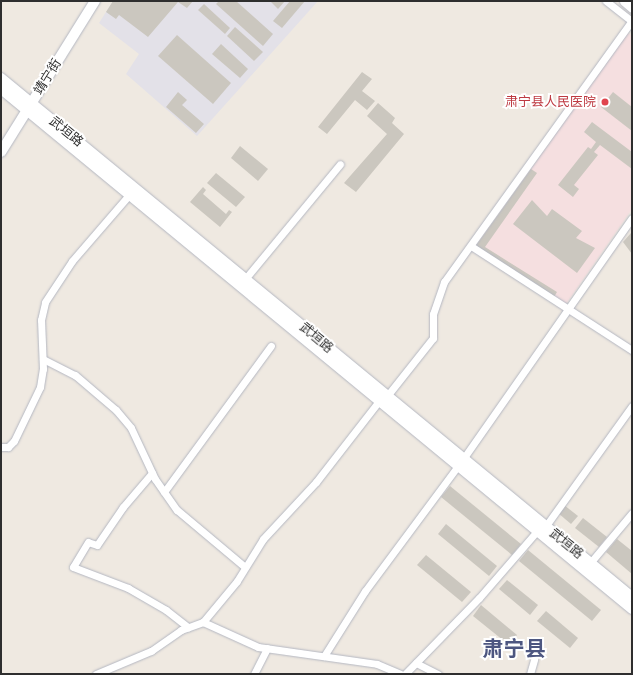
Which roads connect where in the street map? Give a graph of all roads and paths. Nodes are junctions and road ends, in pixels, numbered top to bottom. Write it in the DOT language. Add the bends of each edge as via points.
graph roads {
  1 [pos="95,1"];
  2 [pos="606,1"];
  3 [pos="624,1"];
  4 [pos="632,8"];
  5 [pos="632,20"];
  6 [pos="1,78"];
  7 [pos="1,90"];
  8 [pos="29,107"];
  9 [pos="1,152"];
  10 [pos="340,164"];
  11 [pos="129,195"];
  12 [pos="632,218"];
  13 [pos="471,246"];
  14 [pos="245,279"];
  15 [pos="568,309"];
  16 [pos="271,346"];
  17 [pos="632,350"];
  18 [pos="42,359"];
  19 [pos="383,399"];
  20 [pos="632,406"];
  21 [pos="1,447"];
  22 [pos="461,462"];
  23 [pos="152,474"];
  24 [pos="164,492"];
  25 [pos="632,513"];
  26 [pos="541,529"];
  27 [pos="590,563"];
  28 [pos="245,567"];
  29 [pos="632,598"];
  30 [pos="632,609"];
  31 [pos="203,622"];
  32 [pos="188,627"];
  33 [pos="267,648"];
  34 [pos="324,656"];
  35 [pos="534,660"];
  36 [pos="416,663"];
  37 [pos="96,674"];
  38 [pos="254,674"];
  39 [pos="400,674"];
  40 [pos="405,674"];
  41 [pos="438,674"];
  42 [pos="530,674"];
  1 -- 8 [label="main road, 靖宁街"];
  2 -- 5 [label="street"];
  3 -- 4 [label="street"];
  5 -- 13 [label="street"];
  6 -- 8 [label="main road, 武垣路"];
  7 -- 8 [label="main road, 武垣路"];
  8 -- 9 [label="main road, 靖宁街"];
  8 -- 11 [label="main road, 武垣路"];
  8 -- 14 [label="main road, 武垣路"];
  10 -- 14 [label="street"];
  11 -- 18 [label="street" via="72,261 45,302 41,320"];
  11 -- 19 [label="main road, 武垣路"];
  12 -- 15 [label="street"];
  13 -- 15 [label="street"];
  13 -- 19 [label="street" via="440,290 433,314 433,338"];
  14 -- 19 [label="main road, 武垣路"];
  15 -- 17 [label="street"];
  15 -- 22 [label="street"];
  16 -- 24 [label="street"];
  18 -- 21 [label="street" via="40,387 14,441 8,447"];
  18 -- 23 [label="street" via="75,375 116,410 131,428"];
  19 -- 22 [label="main road, 武垣路"];
  19 -- 28 [label="street" via="316,482 263,539"];
  20 -- 26 [label="street"];
  22 -- 26 [label="main road, 武垣路"];
  22 -- 34 [label="street" via="366,592"];
  23 -- 24 [label="street"];
  23 -- 32 [label="street" via="123,507 97,545 88,542 73,567 128,588 166,610"];
  24 -- 28 [label="street" via="191,524"];
  25 -- 27 [label="street"];
  26 -- 27 [label="main road, 武垣路"];
  26 -- 30 [label="main road, 武垣路"];
  26 -- 36 [label="street"];
  27 -- 29 [label="main road, 武垣路"];
  28 -- 31 [label="street"];
  31 -- 32 [label="street"];
  31 -- 33 [label="street" via="253,645"];
  32 -- 37 [label="street" via="151,651"];
  33 -- 34 [label="street"];
  33 -- 38 [label="street"];
  34 -- 39 [label="street" via="376,664"];
  35 -- 42 [label="street"];
  36 -- 40 [label="street"];
  36 -- 41 [label="street"];
}
